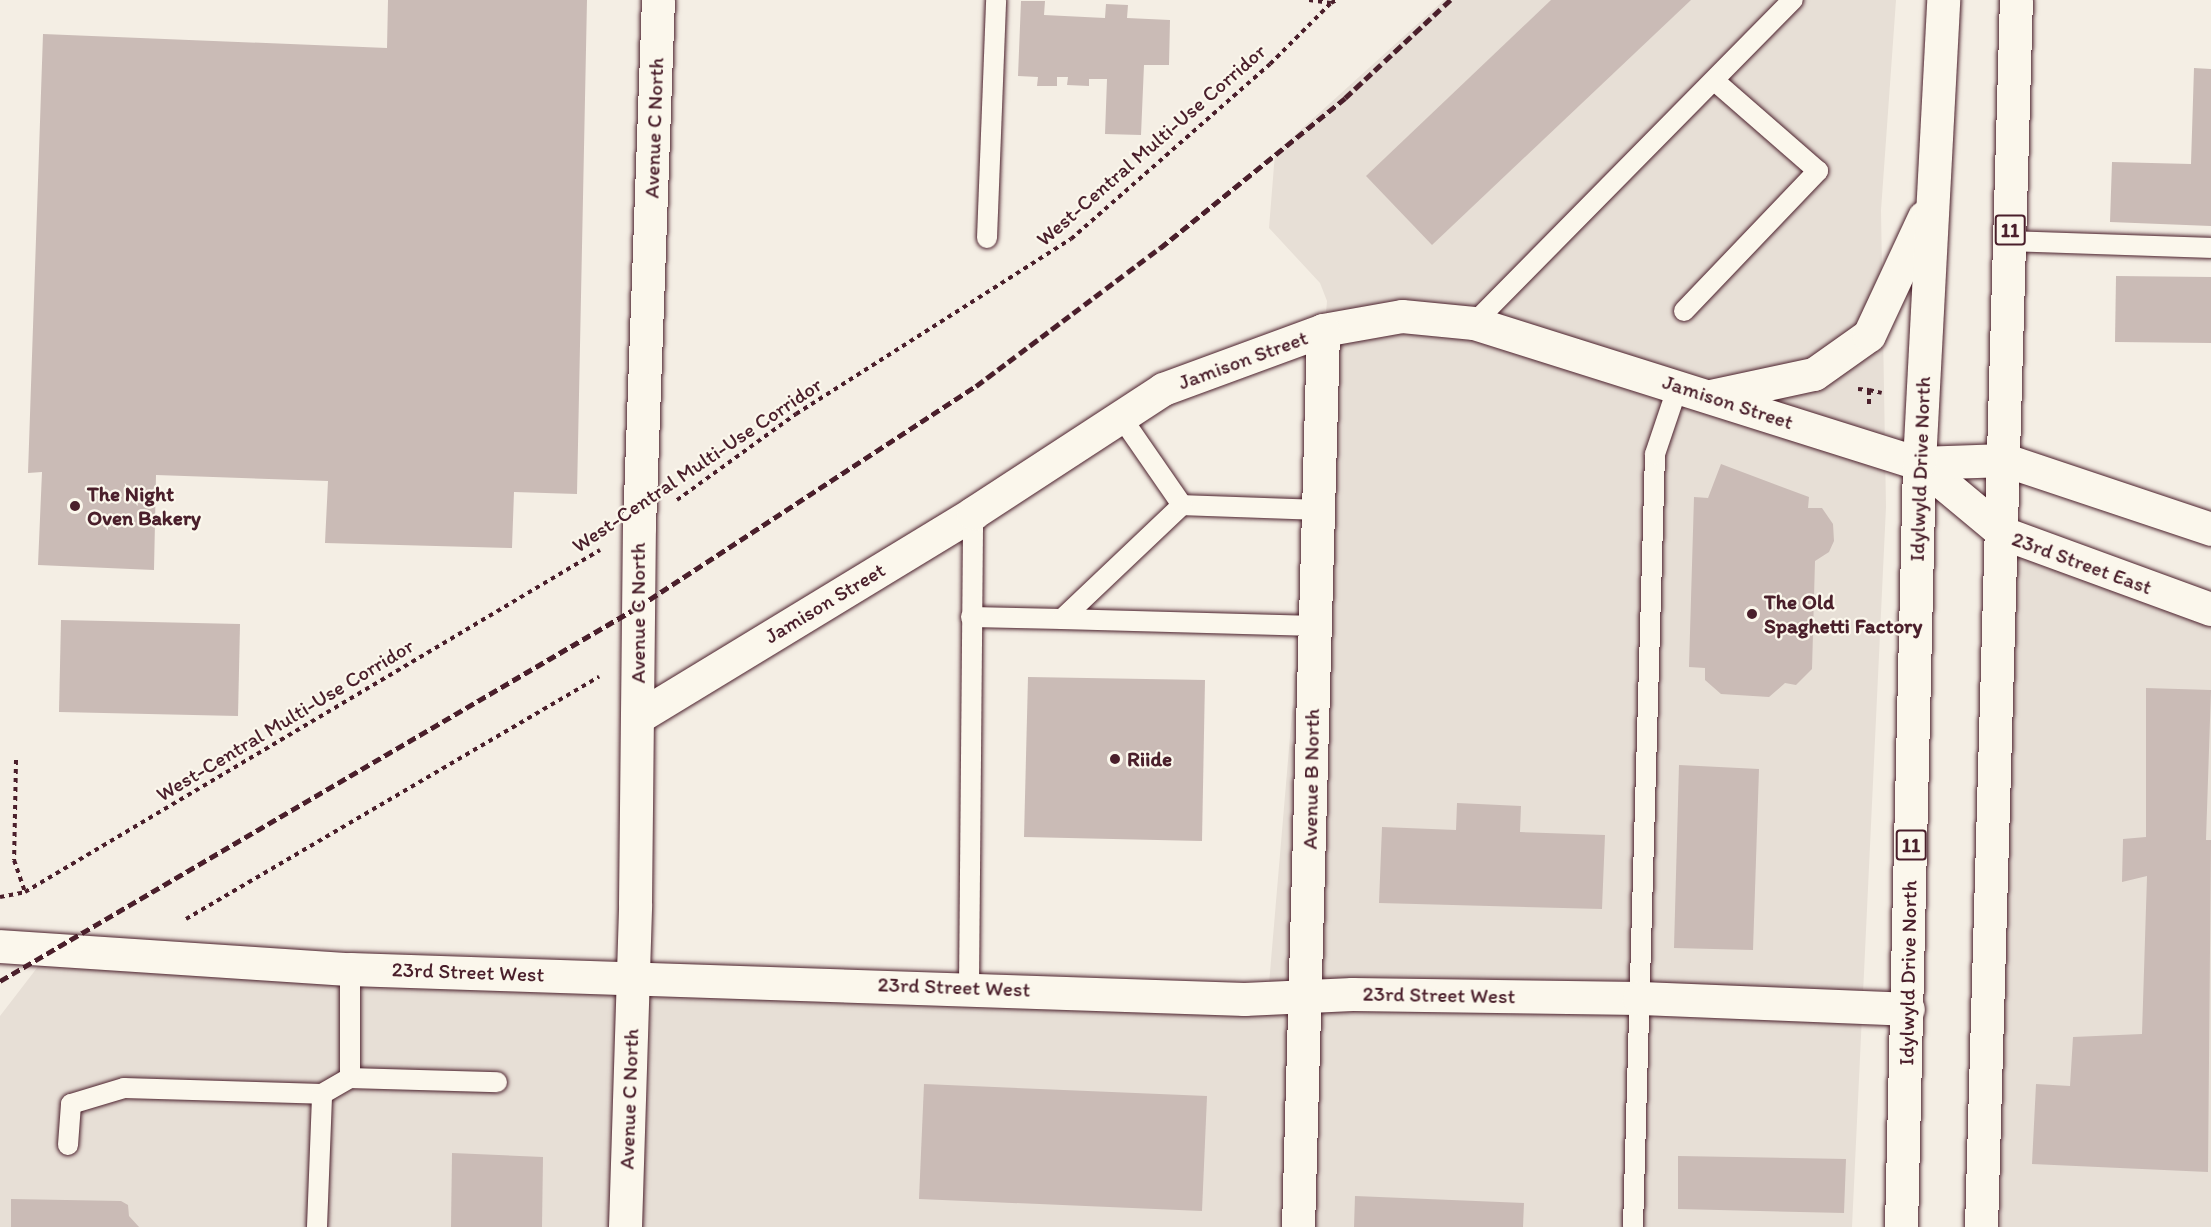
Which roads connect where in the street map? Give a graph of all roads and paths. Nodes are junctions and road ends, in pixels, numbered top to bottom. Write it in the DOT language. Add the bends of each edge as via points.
graph roads {
  1 [pos="658,0"];
  2 [pos="996,0"];
  3 [pos="1308,0"];
  4 [pos="1337,0"];
  5 [pos="1793,0"];
  6 [pos="1943,0"];
  7 [pos="2016,0"];
  8 [pos="1332,3"];
  9 [pos="1716,81"];
  10 [pos="1931,202"];
  11 [pos="987,238"];
  12 [pos="2010,241"];
  13 [pos="2211,248"];
  14 [pos="1684,311"];
  15 [pos="1474,323"];
  16 [pos="1323,330"];
  17 [pos="1678,386"];
  18 [pos="1847,388"];
  19 [pos="1869,390"];
  20 [pos="1882,393"];
  21 [pos="1711,396"];
  22 [pos="1869,407"];
  23 [pos="1121,417"];
  24 [pos="2005,460"];
  25 [pos="1919,463"];
  26 [pos="1182,505"];
  27 [pos="1318,510"];
  28 [pos="973,513"];
  29 [pos="639,527"];
  30 [pos="2211,529"];
  31 [pos="2003,533"];
  32 [pos="2211,609"];
  33 [pos="971,617"];
  34 [pos="1062,619"];
  35 [pos="1315,626"];
  36 [pos="638,654"];
  37 [pos="638,717"];
  38 [pos="16,760"];
  39 [pos="25,892"];
  40 [pos="0,897"];
  41 [pos="0,946"];
  42 [pos="155,957"];
  43 [pos="350,969"];
  44 [pos="632,977"];
  45 [pos="969,987"];
  46 [pos="1305,997"];
  47 [pos="1639,998"];
  48 [pos="1908,1009"];
  49 [pos="350,1078"];
  50 [pos="497,1082"];
  51 [pos="321,1094"];
  52 [pos="68,1145"];
  53 [pos="317,1227"];
  54 [pos="625,1227"];
  55 [pos="1298,1227"];
  56 [pos="1633,1227"];
  57 [pos="1901,1227"];
  58 [pos="1981,1227"];
  1 -- 29 [label="street, Avenue C North"];
  2 -- 11 [label="lane"];
  3 -- 8 [label="path"];
  4 -- 8 [label="path, West-Central Multi-Use Corridor"];
  5 -- 9 [label="lane"];
  6 -- 10 [label="street, Idylwyld Drive North / 11"];
  7 -- 12 [label="street, 11"];
  8 -- 29 [label="path, West-Central Multi-Use Corridor" via="1270,64 1071,239 796,414"];
  9 -- 14 [label="lane" via="1818,171"];
  9 -- 15 [label="lane"];
  10 -- 21 [label="street" via="1869,334 1814,374"];
  10 -- 25 [label="street, Idylwyld Drive North / 11"];
  12 -- 13 [label="lane"];
  12 -- 24 [label="street, 11"];
  15 -- 16 [label="street, Jamison Street" via="1402,316"];
  15 -- 17 [label="street, Jamison Street"];
  16 -- 23 [label="street, Jamison Street" via="1163,389"];
  16 -- 27 [label="street, Avenue B North"];
  17 -- 21 [label="street, Jamison Street"];
  17 -- 47 [label="lane" via="1655,454"];
  18 -- 19 [label="path"];
  19 -- 20 [label="path"];
  19 -- 22 [label="path"];
  21 -- 25 [label="street, Jamison Street"];
  23 -- 26 [label="lane"];
  23 -- 28 [label="street, Jamison Street"];
  24 -- 25 [label="street"];
  24 -- 30 [label="street"];
  24 -- 31 [label="street, 11"];
  25 -- 31 [label="street, 23rd Street East"];
  25 -- 48 [label="street, Idylwyld Drive North / 11"];
  26 -- 27 [label="lane"];
  26 -- 34 [label="lane"];
  27 -- 35 [label="street, Avenue B North"];
  28 -- 33 [label="lane"];
  28 -- 37 [label="street, Jamison Street"];
  29 -- 36 [label="street, Avenue C North"];
  29 -- 39 [label="path, West-Central Multi-Use Corridor"];
  31 -- 32 [label="street, 23rd Street East"];
  31 -- 58 [label="street, 11"];
  33 -- 34 [label="lane"];
  33 -- 45 [label="lane"];
  34 -- 35 [label="lane"];
  35 -- 46 [label="street, Avenue B North"];
  36 -- 37 [label="street, Avenue C North"];
  36 -- 42 [label="path" via="177,924"];
  37 -- 44 [label="street, Avenue C North"];
  38 -- 39 [label="path" via="14,860"];
  39 -- 40 [label="path, West-Central Multi-Use Corridor"];
  41 -- 42 [label="street, 23rd Street West"];
  42 -- 43 [label="street, 23rd Street West"];
  43 -- 44 [label="street, 23rd Street West"];
  43 -- 49 [label="lane"];
  44 -- 45 [label="street, 23rd Street West"];
  44 -- 54 [label="street, Avenue C North"];
  45 -- 46 [label="street, 23rd Street West" via="1244,999"];
  46 -- 47 [label="street, 23rd Street West" via="1352,994"];
  46 -- 55 [label="street, Avenue B North"];
  47 -- 48 [label="street, 23rd Street West"];
  47 -- 56 [label="lane"];
  48 -- 57 [label="street, Idylwyld Drive North / 11"];
  49 -- 50 [label="lane"];
  49 -- 51 [label="lane"];
  51 -- 52 [label="lane" via="124,1088 71,1104"];
  51 -- 53 [label="lane"];
}
